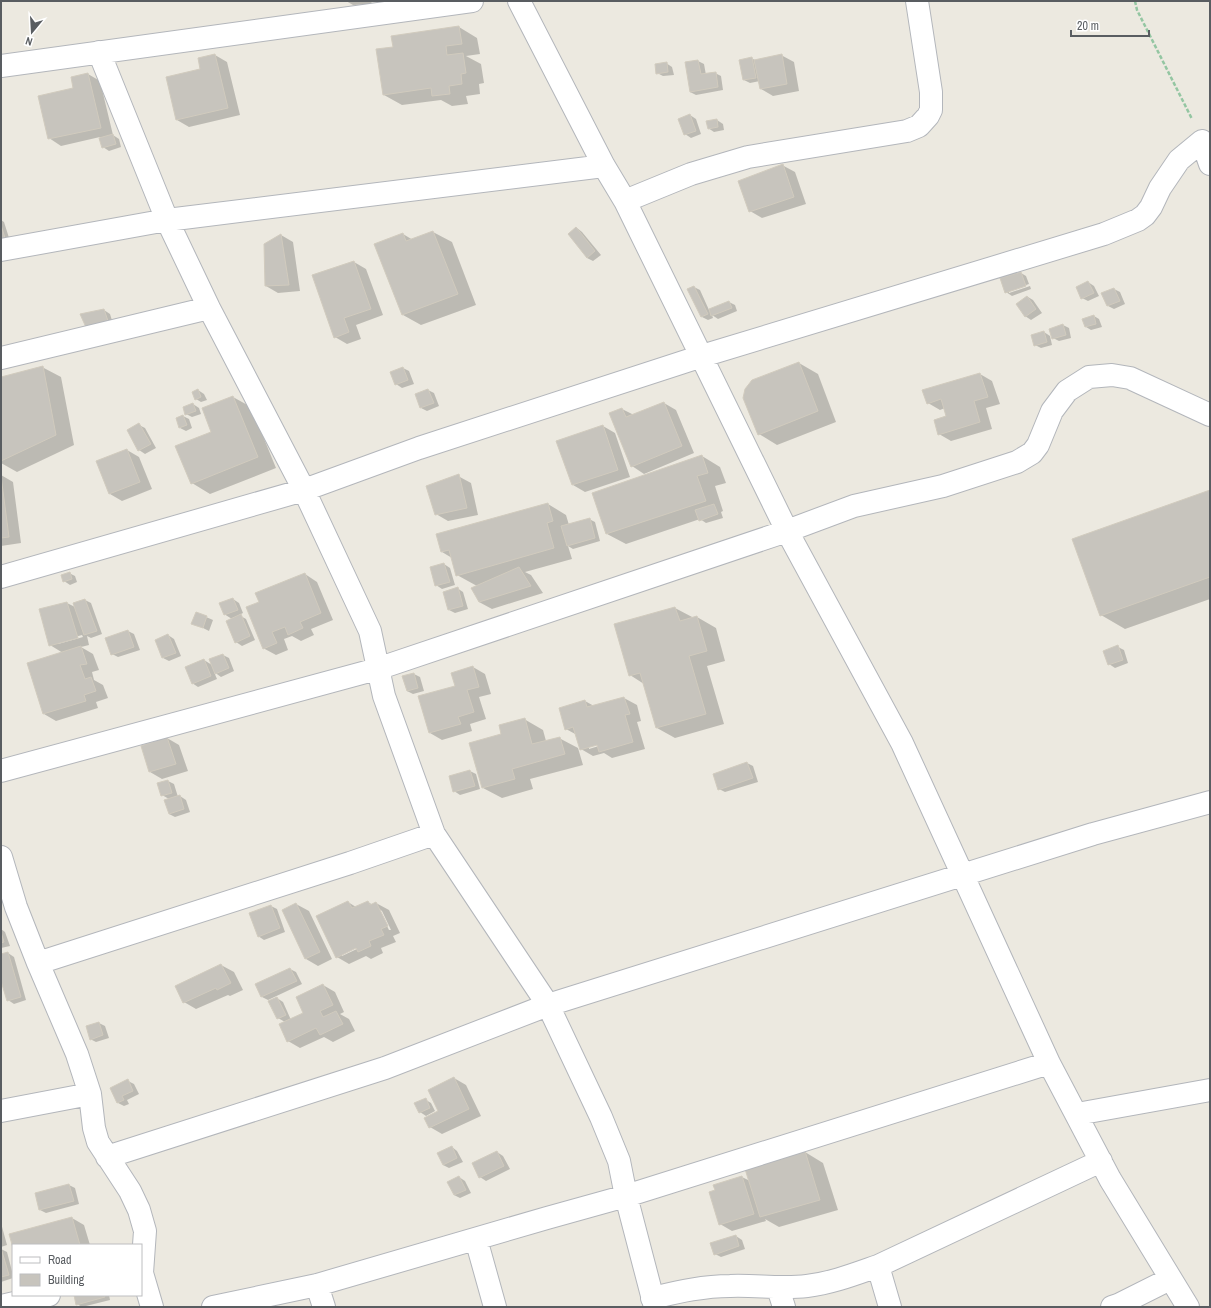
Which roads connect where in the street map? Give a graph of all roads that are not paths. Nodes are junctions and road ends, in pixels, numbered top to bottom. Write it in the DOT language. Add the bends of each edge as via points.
graph roads {
  1 [pos="472,1"];
  2 [pos="518,1"];
  3 [pos="917,1"];
  4 [pos="99,52"];
  5 [pos="1,66"];
  6 [pos="1210,164"];
  7 [pos="604,166"];
  8 [pos="626,201"];
  9 [pos="167,220"];
  10 [pos="1,250"];
  11 [pos="209,308"];
  12 [pos="702,356"];
  13 [pos="1,358"];
  14 [pos="1210,415"];
  15 [pos="304,490"];
  16 [pos="787,531"];
  17 [pos="1,577"];
  18 [pos="377,669"];
  19 [pos="1,771"];
  20 [pos="1210,802"];
  21 [pos="434,834"];
  22 [pos="1,856"];
  23 [pos="963,876"];
  24 [pos="8,909"];
  25 [pos="38,963"];
  26 [pos="548,1005"];
  27 [pos="1049,1063"];
  28 [pos="1210,1090"];
  29 [pos="90,1094"];
  30 [pos="1,1111"];
  31 [pos="1076,1114"];
  32 [pos="107,1157"];
  33 [pos="1100,1161"];
  34 [pos="626,1196"];
  35 [pos="476,1239"];
  36 [pos="878,1266"];
  37 [pos="142,1273"];
  38 [pos="1170,1279"];
  39 [pos="317,1285"];
  40 [pos="45,1296"];
  41 [pos="781,1297"];
  42 [pos="653,1302"];
  43 [pos="1,1306"];
  44 [pos="152,1307"];
  45 [pos="213,1307"];
  46 [pos="324,1307"];
  47 [pos="495,1307"];
  48 [pos="890,1307"];
  49 [pos="1112,1307"];
  50 [pos="1188,1307"];
  1 -- 4 [label="street"];
  2 -- 7 [label="street"];
  3 -- 8 [label="street" via="931,92 931,110 918,126 907,131 748,158 691,174"];
  4 -- 5 [label="street"];
  4 -- 9 [label="street"];
  6 -- 12 [label="street" via="1202,142 1179,160 1145,215 1104,234"];
  7 -- 8 [label="street"];
  7 -- 9 [label="street"];
  8 -- 12 [label="street"];
  9 -- 10 [label="street"];
  9 -- 11 [label="street"];
  11 -- 13 [label="street"];
  11 -- 15 [label="street"];
  12 -- 15 [label="street" via="419,448"];
  12 -- 16 [label="street"];
  14 -- 16 [label="street" via="1130,378 1112,375 1089,377 1067,391 1052,411 1038,445 1032,453 1017,462 943,486 854,506"];
  15 -- 17 [label="street"];
  15 -- 18 [label="street" via="370,631"];
  16 -- 18 [label="street"];
  16 -- 23 [label="street" via="902,743"];
  18 -- 19 [label="street"];
  18 -- 21 [label="street" via="384,696"];
  20 -- 23 [label="street" via="1093,834"];
  21 -- 25 [label="street"];
  21 -- 26 [label="street"];
  22 -- 24 [label="street"];
  23 -- 26 [label="street"];
  23 -- 27 [label="street"];
  24 -- 25 [label="street"];
  25 -- 29 [label="street" via="78,1054"];
  26 -- 32 [label="street" via="385,1068"];
  26 -- 34 [label="street" via="601,1117 618,1161"];
  27 -- 31 [label="street"];
  27 -- 34 [label="street"];
  28 -- 31 [label="street"];
  29 -- 30 [label="street"];
  29 -- 32 [label="street" via="96,1135"];
  31 -- 33 [label="street"];
  32 -- 37 [label="street" via="130,1191 139,1210 145,1231"];
  33 -- 36 [label="street"];
  33 -- 38 [label="street"];
  34 -- 35 [label="street"];
  34 -- 42 [label="street"];
  35 -- 39 [label="street"];
  35 -- 47 [label="street"];
  36 -- 41 [label="street"];
  36 -- 48 [label="street"];
  37 -- 44 [label="street"];
  38 -- 49 [label="street"];
  38 -- 50 [label="street"];
  39 -- 45 [label="street"];
  39 -- 46 [label="street"];
  40 -- 43 [label="street"];
  41 -- 42 [label="street" via="731,1286 697,1288"];
}
